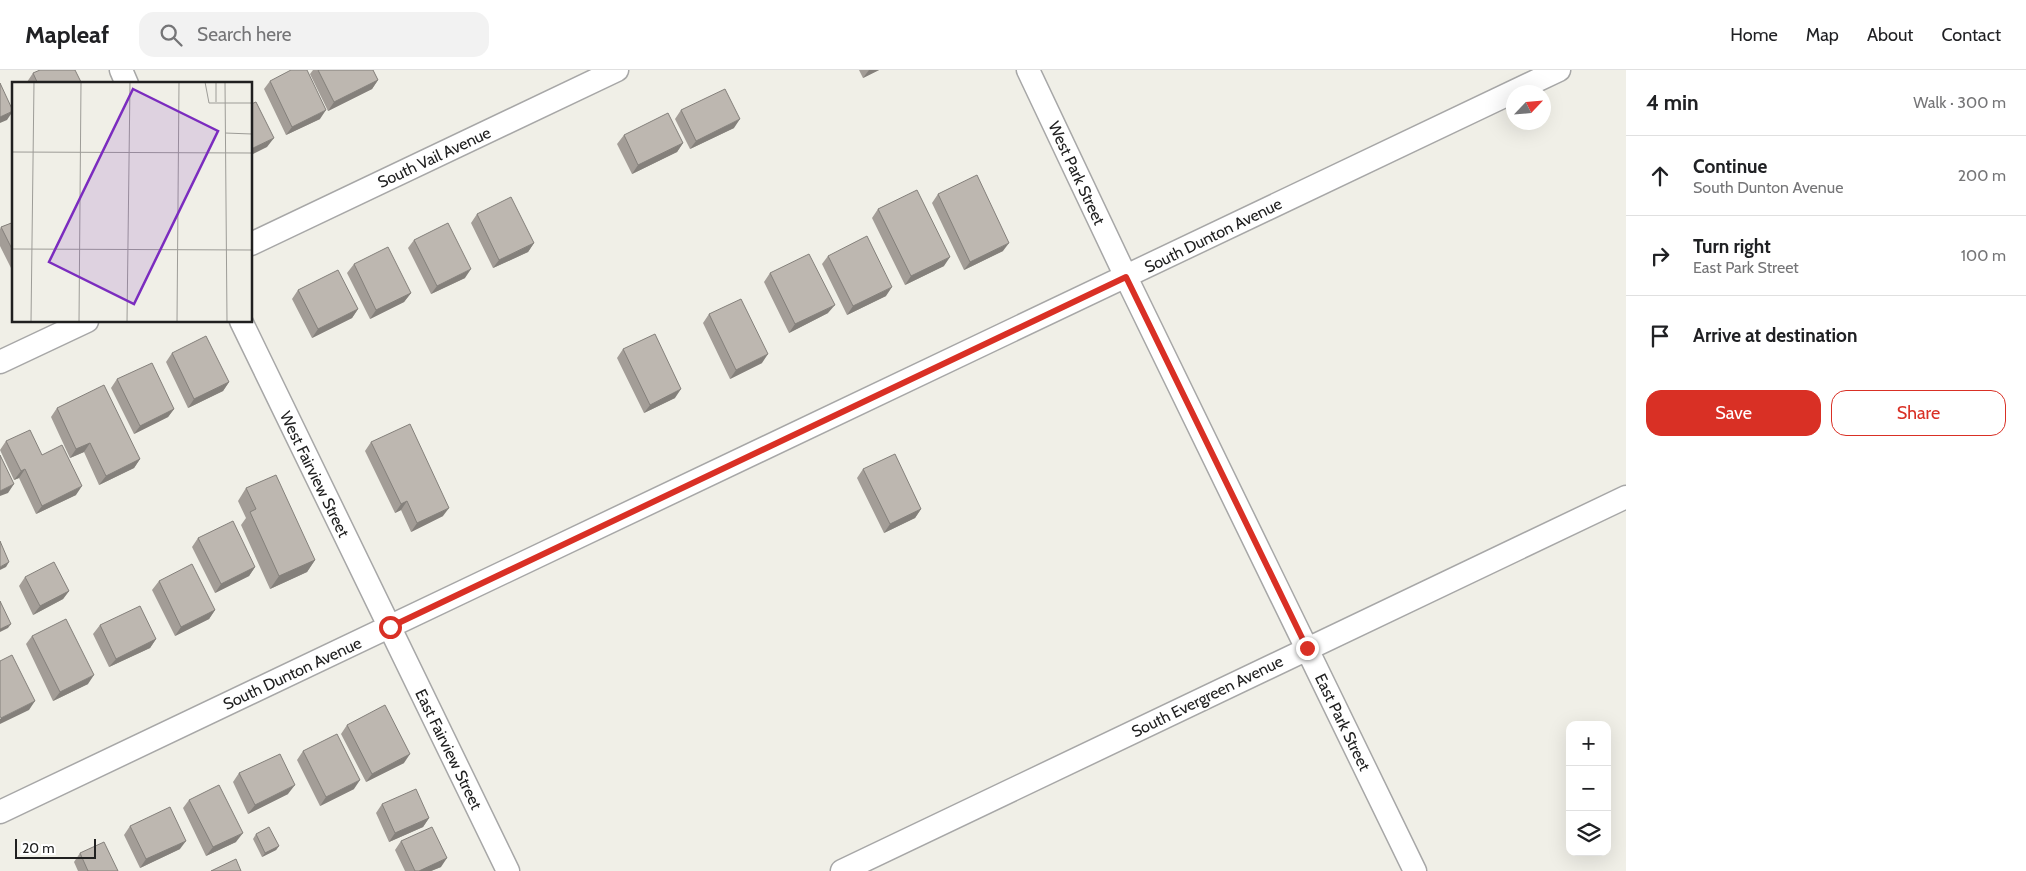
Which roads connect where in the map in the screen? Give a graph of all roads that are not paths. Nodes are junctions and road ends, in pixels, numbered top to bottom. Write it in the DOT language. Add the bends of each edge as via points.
graph roads {
  1 [pos="121,70"];
  2 [pos="617,70"];
  3 [pos="1028,70"];
  4 [pos="1559,70"];
  5 [pos="126,82"];
  6 [pos="252,244"];
  7 [pos="1126,277"];
  8 [pos="85,322"];
  9 [pos="241,322"];
  10 [pos="0,362"];
  11 [pos="1626,496"];
  12 [pos="390,627"];
  13 [pos="1307,648"];
  14 [pos="0,812"];
  15 [pos="508,871"];
  16 [pos="842,871"];
  17 [pos="1415,871"];
  1 -- 5 [label="street"];
  2 -- 6 [label="street, South Vail Avenue"];
  3 -- 7 [label="street, West Park Street"];
  4 -- 7 [label="street, South Dunton Avenue"];
  7 -- 12 [label="street, South Dunton Avenue"];
  7 -- 13 [label="street, East Park Street"];
  8 -- 10 [label="street"];
  9 -- 12 [label="street, West Fairview Street"];
  11 -- 13 [label="street, South Evergreen Avenue"];
  12 -- 14 [label="street, South Dunton Avenue"];
  12 -- 15 [label="street, East Fairview Street"];
  13 -- 16 [label="street, South Evergreen Avenue"];
  13 -- 17 [label="street, East Park Street"];
}
